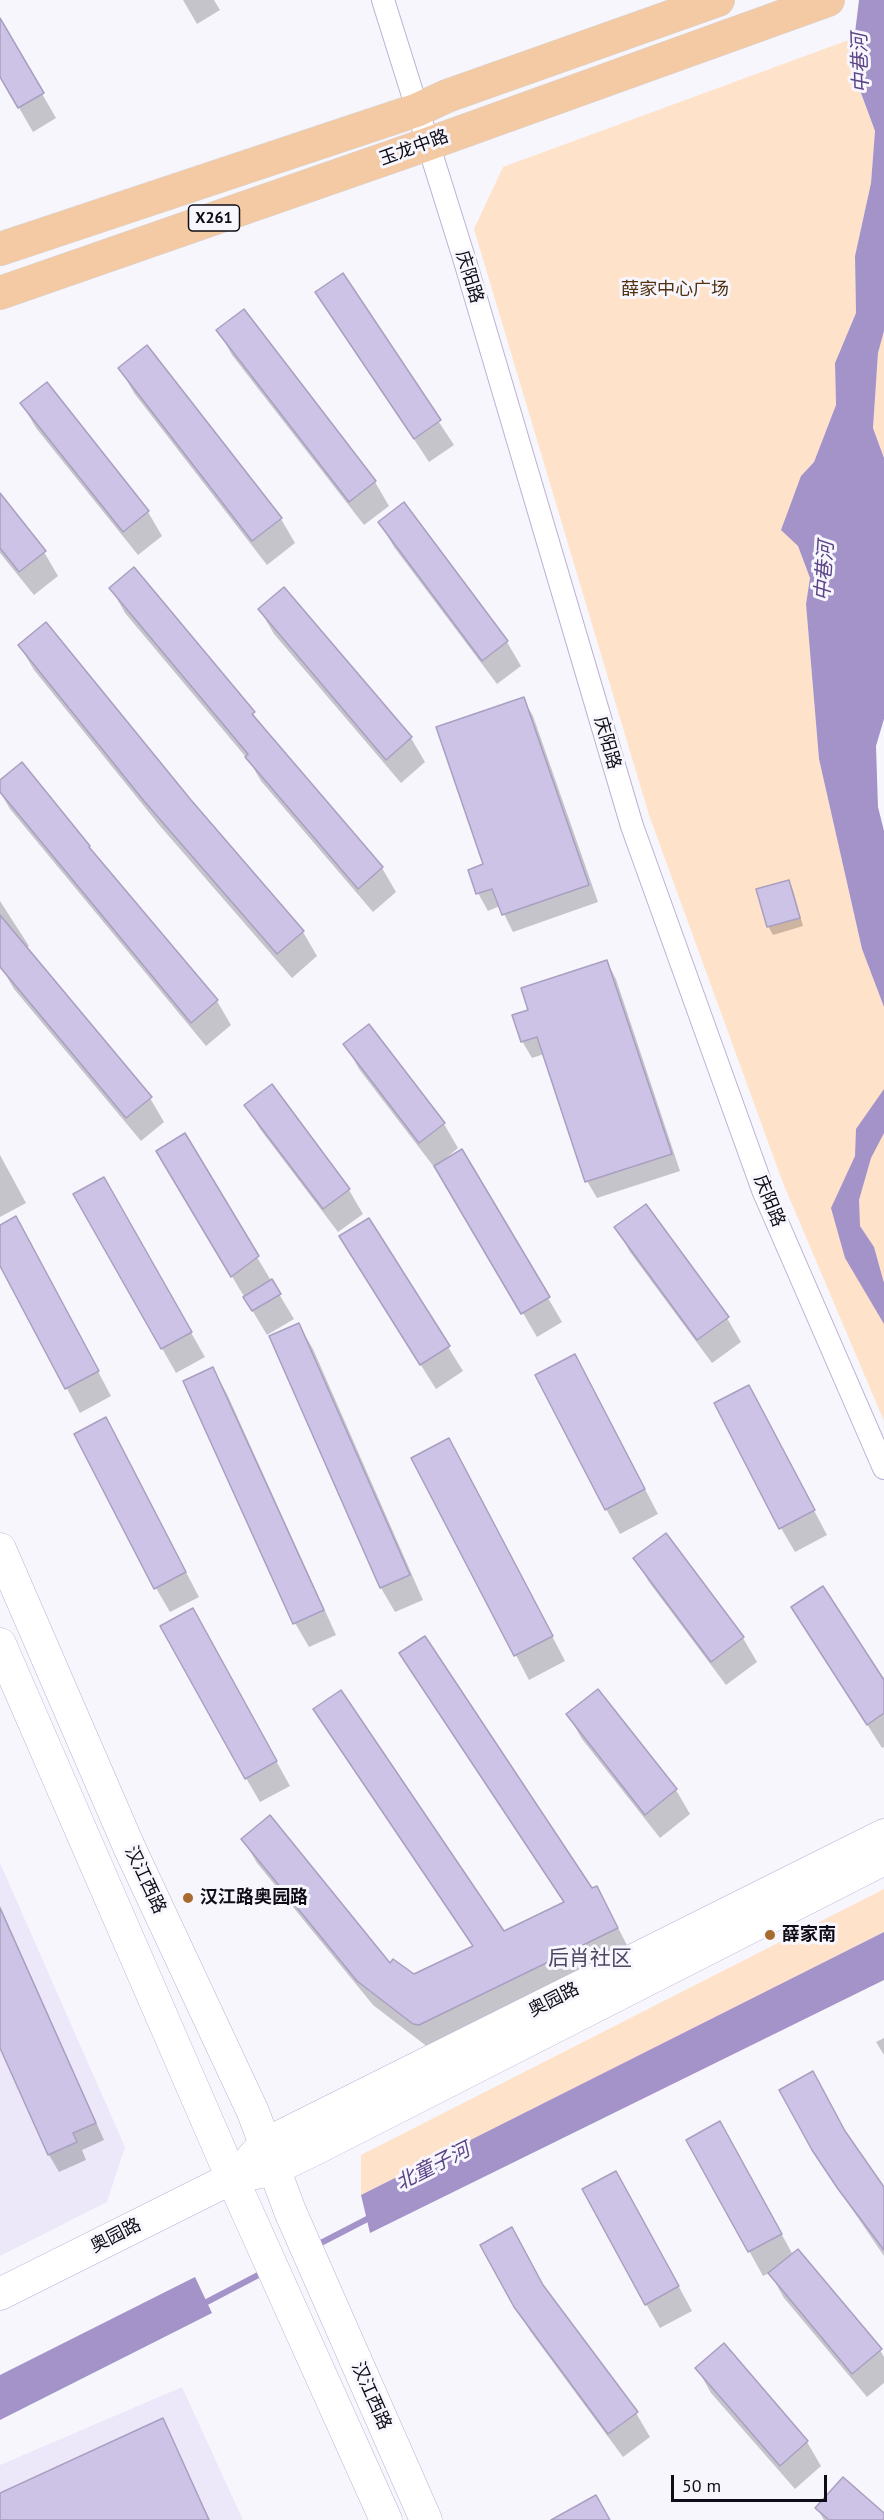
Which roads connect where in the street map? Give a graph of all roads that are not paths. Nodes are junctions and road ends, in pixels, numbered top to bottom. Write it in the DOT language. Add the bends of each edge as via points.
graph roads {
  1 [pos="383,0"];
  2 [pos="718,0"];
  3 [pos="828,0"];
  4 [pos="417,110"];
  5 [pos="428,144"];
  6 [pos="0,249"];
  7 [pos="0,293"];
  8 [pos="884,1468"];
  9 [pos="0,1549"];
  10 [pos="0,1644"];
  11 [pos="884,1835"];
  12 [pos="884,1859"];
  13 [pos="270,2156"];
  14 [pos="232,2178"];
  15 [pos="0,2294"];
  16 [pos="386,2520"];
  17 [pos="426,2520"];
  1 -- 4 [label="street, 庆阳路"];
  2 -- 4 [label="main road, 玉龙中路 / X261"];
  3 -- 5 [label="main road, 玉龙中路 / X261"];
  4 -- 5 [label="street, 庆阳路"];
  4 -- 6 [label="main road, 玉龙中路 / X261"];
  5 -- 7 [label="main road, 玉龙中路 / X261"];
  5 -- 8 [label="street, 庆阳路" via="632,826 764,1190"];
  9 -- 13 [label="main road, 汉江西路" via="130,1849"];
  10 -- 14 [label="main road, 汉江西路"];
  11 -- 13 [label="main road, 奥园路"];
  12 -- 13 [label="main road, 奥园路"];
  13 -- 14 [label="main road, 奥园路"];
  13 -- 17 [label="main road, 汉江西路" via="316,2272"];
  14 -- 15 [label="main road, 奥园路"];
  14 -- 16 [label="main road, 汉江西路"];
}
